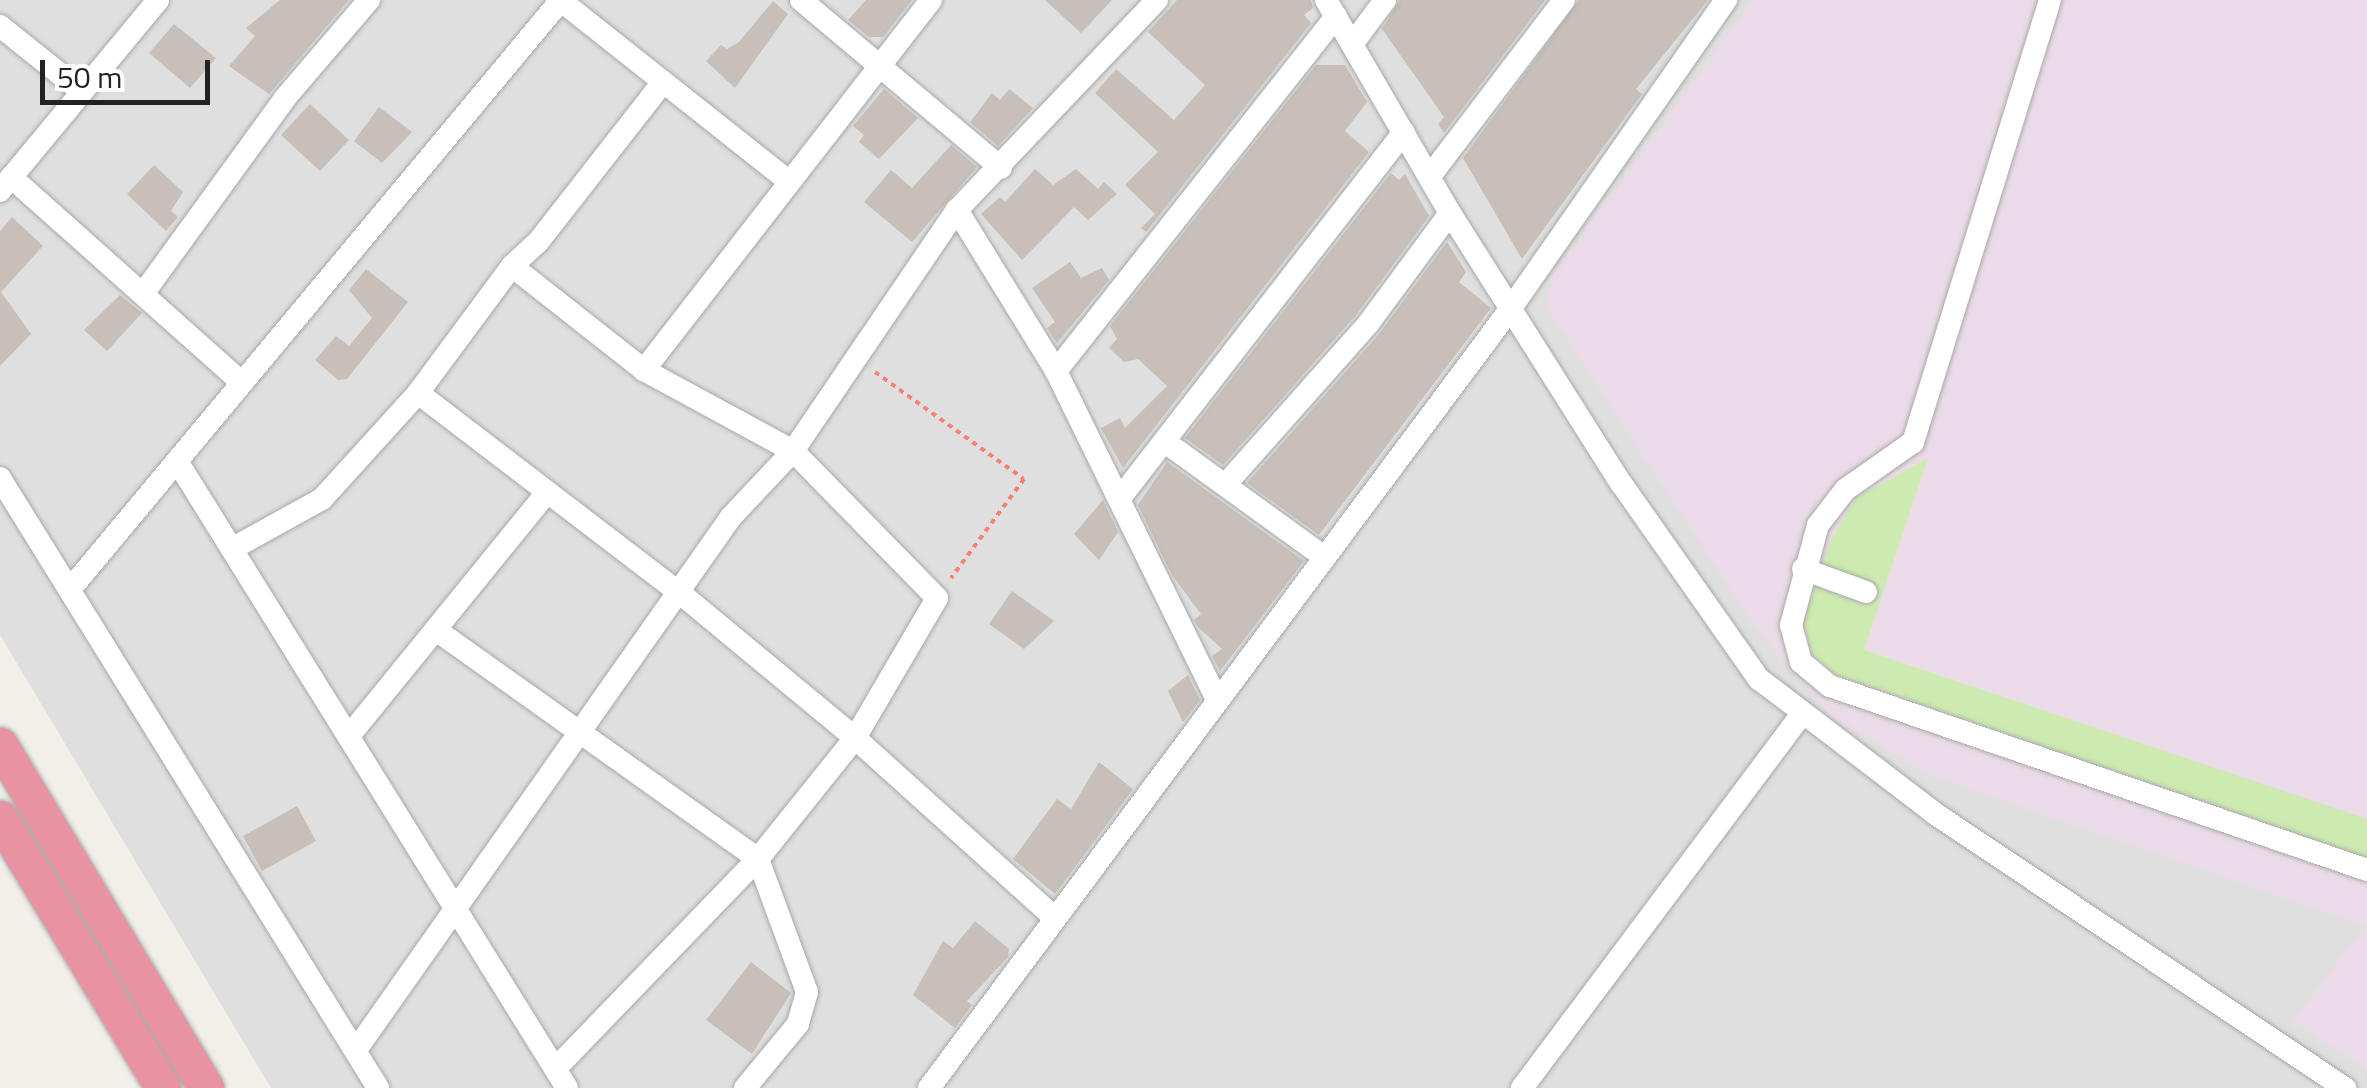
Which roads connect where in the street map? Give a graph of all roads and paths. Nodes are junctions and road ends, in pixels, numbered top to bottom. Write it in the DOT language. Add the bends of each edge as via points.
graph roads {
  1 [pos="158,0"];
  2 [pos="369,0"];
  3 [pos="561,0"];
  4 [pos="801,0"];
  5 [pos="931,0"];
  6 [pos="1158,0"];
  7 [pos="1386,0"];
  8 [pos="1564,0"];
  9 [pos="2050,0"];
  10 [pos="1722,2"];
  11 [pos="1331,8"];
  12 [pos="0,26"];
  13 [pos="1352,44"];
  14 [pos="878,62"];
  15 [pos="663,82"];
  16 [pos="82,91"];
  17 [pos="1404,132"];
  18 [pos="1001,168"];
  19 [pos="1430,176"];
  20 [pos="788,182"];
  21 [pos="6,184"];
  22 [pos="957,210"];
  23 [pos="1450,213"];
  24 [pos="512,266"];
  25 [pos="145,291"];
  26 [pos="1510,308"];
  27 [pos="855,357"];
  28 [pos="644,370"];
  29 [pos="1056,371"];
  30 [pos="240,380"];
  31 [pos="418,393"];
  32 [pos="1168,444"];
  33 [pos="793,451"];
  34 [pos="178,461"];
  35 [pos="0,478"];
  36 [pos="1226,484"];
  37 [pos="546,494"];
  38 [pos="1120,498"];
  39 [pos="236,547"];
  40 [pos="1324,558"];
  41 [pos="1803,569"];
  42 [pos="72,587"];
  43 [pos="1866,592"];
  44 [pos="680,593"];
  45 [pos="937,598"];
  46 [pos="436,630"];
  47 [pos="1216,698"];
  48 [pos="1801,715"];
  49 [pos="582,735"];
  50 [pos="349,736"];
  51 [pos="855,738"];
  52 [pos="0,745"];
  53 [pos="0,818"];
  54 [pos="758,859"];
  55 [pos="2367,870"];
  56 [pos="458,910"];
  57 [pos="1055,918"];
  58 [pos="356,1050"];
  59 [pos="562,1078"];
  60 [pos="163,1088"];
  61 [pos="206,1088"];
  62 [pos="378,1088"];
  63 [pos="745,1088"];
  64 [pos="930,1088"];
  65 [pos="1522,1088"];
  66 [pos="2345,1088"];
  1 -- 16 [label="street"];
  2 -- 25 [label="street" via="285,98"];
  3 -- 15 [label="street"];
  3 -- 30 [label="street"];
  4 -- 14 [label="street"];
  5 -- 14 [label="street"];
  6 -- 18 [label="street"];
  7 -- 13 [label="street"];
  8 -- 19 [label="street"];
  9 -- 41 [label="street" via="1913,442 1845,490 1818,525"];
  10 -- 26 [label="street"];
  11 -- 13 [label="street"];
  11 -- 29 [label="street"];
  12 -- 16 [label="street"];
  13 -- 17 [label="street"];
  14 -- 18 [label="street"];
  14 -- 20 [label="street"];
  15 -- 20 [label="street"];
  15 -- 24 [label="street"];
  16 -- 21 [label="street"];
  17 -- 19 [label="street"];
  17 -- 32 [label="street"];
  18 -- 22 [label="street"];
  19 -- 23 [label="street"];
  20 -- 28 [label="street"];
  21 -- 25 [label="street"];
  22 -- 27 [label="street"];
  22 -- 29 [label="street"];
  23 -- 26 [label="street"];
  23 -- 36 [label="street" via="1368,324"];
  24 -- 28 [label="street"];
  24 -- 31 [label="street"];
  25 -- 30 [label="street"];
  26 -- 40 [label="street"];
  26 -- 48 [label="street" via="1725,636 1759,679"];
  27 -- 33 [label="street"];
  27 -- 45 [label="path" via="1024,479"];
  28 -- 33 [label="street"];
  29 -- 38 [label="street"];
  30 -- 34 [label="street"];
  31 -- 37 [label="street"];
  31 -- 39 [label="street" via="322,499"];
  32 -- 36 [label="street"];
  32 -- 38 [label="street"];
  33 -- 44 [label="street" via="731,516"];
  33 -- 45 [label="street"];
  34 -- 39 [label="street"];
  34 -- 42 [label="street"];
  35 -- 42 [label="street"];
  36 -- 40 [label="street"];
  37 -- 44 [label="street"];
  37 -- 46 [label="street"];
  38 -- 47 [label="street"];
  39 -- 50 [label="street"];
  40 -- 47 [label="street"];
  41 -- 43 [label="street"];
  41 -- 55 [label="street" via="1791,625 1801,662 1830,686"];
  42 -- 58 [label="street"];
  44 -- 49 [label="street"];
  44 -- 51 [label="street"];
  45 -- 51 [label="street"];
  46 -- 49 [label="street"];
  46 -- 50 [label="street"];
  47 -- 57 [label="street"];
  48 -- 65 [label="street"];
  48 -- 66 [label="street" via="1934,813"];
  49 -- 54 [label="street"];
  49 -- 56 [label="street"];
  50 -- 56 [label="street"];
  51 -- 54 [label="street"];
  51 -- 57 [label="street"];
  52 -- 61 [label="highway"];
  53 -- 60 [label="highway"];
  54 -- 59 [label="street"];
  54 -- 63 [label="street" via="807,992 798,1024"];
  56 -- 58 [label="street"];
  56 -- 59 [label="street"];
  57 -- 64 [label="street"];
  58 -- 62 [label="street"];
}
